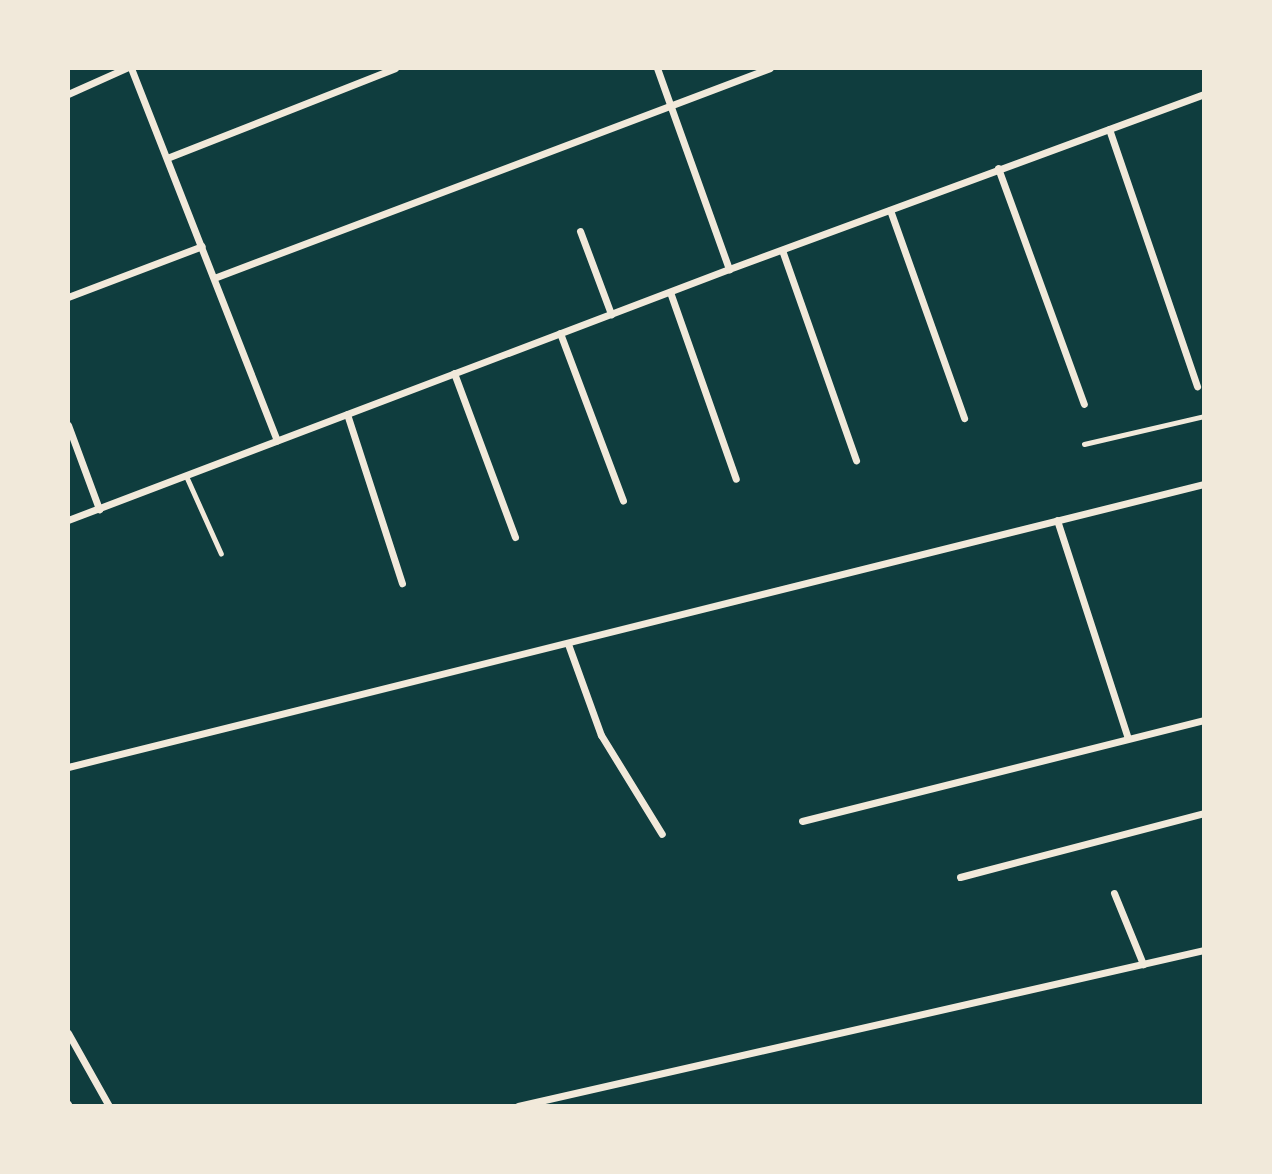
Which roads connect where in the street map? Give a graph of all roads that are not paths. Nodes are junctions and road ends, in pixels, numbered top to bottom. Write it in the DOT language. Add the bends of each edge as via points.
graph roads {
  1 [pos="128,68"];
  2 [pos="395,68"];
  3 [pos="657,68"];
  4 [pos="770,68"];
  5 [pos="114,70"];
  6 [pos="68,94"];
  7 [pos="1204,94"];
  8 [pos="671,107"];
  9 [pos="1109,130"];
  10 [pos="167,158"];
  11 [pos="998,168"];
  12 [pos="890,209"];
  13 [pos="580,232"];
  14 [pos="202,246"];
  15 [pos="782,250"];
  16 [pos="729,269"];
  17 [pos="214,278"];
  18 [pos="670,292"];
  19 [pos="68,298"];
  20 [pos="611,314"];
  21 [pos="560,332"];
  22 [pos="454,373"];
  23 [pos="1197,386"];
  24 [pos="1084,404"];
  25 [pos="347,414"];
  26 [pos="1204,416"];
  27 [pos="964,418"];
  28 [pos="68,425"];
  29 [pos="277,440"];
  30 [pos="1084,444"];
  31 [pos="856,460"];
  32 [pos="186,476"];
  33 [pos="736,480"];
  34 [pos="1204,484"];
  35 [pos="623,501"];
  36 [pos="99,509"];
  37 [pos="68,520"];
  38 [pos="1057,520"];
  39 [pos="514,537"];
  40 [pos="222,554"];
  41 [pos="402,583"];
  42 [pos="568,644"];
  43 [pos="1204,720"];
  44 [pos="1128,738"];
  45 [pos="68,767"];
  46 [pos="1204,813"];
  47 [pos="802,821"];
  48 [pos="662,834"];
  49 [pos="960,877"];
  50 [pos="1114,893"];
  51 [pos="1204,950"];
  52 [pos="1143,964"];
  53 [pos="68,1032"];
  54 [pos="108,1106"];
  55 [pos="518,1106"];
  1 -- 5 [label="street"];
  1 -- 10 [label="street"];
  2 -- 10 [label="street"];
  3 -- 8 [label="street"];
  4 -- 8 [label="street"];
  5 -- 6 [label="street"];
  7 -- 9 [label="street"];
  8 -- 16 [label="street"];
  8 -- 17 [label="street"];
  9 -- 11 [label="street"];
  9 -- 23 [label="street"];
  10 -- 14 [label="street"];
  11 -- 12 [label="street"];
  11 -- 24 [label="street"];
  12 -- 15 [label="street"];
  12 -- 27 [label="street"];
  13 -- 20 [label="street"];
  14 -- 17 [label="street"];
  14 -- 19 [label="street"];
  15 -- 16 [label="street"];
  15 -- 31 [label="street"];
  16 -- 18 [label="street"];
  17 -- 29 [label="street"];
  18 -- 20 [label="street"];
  18 -- 33 [label="street"];
  20 -- 21 [label="street"];
  21 -- 22 [label="street"];
  21 -- 35 [label="street"];
  22 -- 25 [label="street"];
  22 -- 39 [label="street"];
  25 -- 29 [label="street"];
  25 -- 41 [label="street"];
  26 -- 30 [label="lane"];
  28 -- 36 [label="street"];
  29 -- 32 [label="street"];
  32 -- 36 [label="street"];
  32 -- 40 [label="lane"];
  34 -- 38 [label="street"];
  36 -- 37 [label="street"];
  38 -- 42 [label="street"];
  38 -- 44 [label="street"];
  42 -- 45 [label="street"];
  42 -- 48 [label="street" via="601,735"];
  43 -- 44 [label="street"];
  44 -- 47 [label="street"];
  46 -- 49 [label="street"];
  50 -- 52 [label="street"];
  51 -- 52 [label="street"];
  52 -- 55 [label="street"];
  53 -- 54 [label="street"];
}
